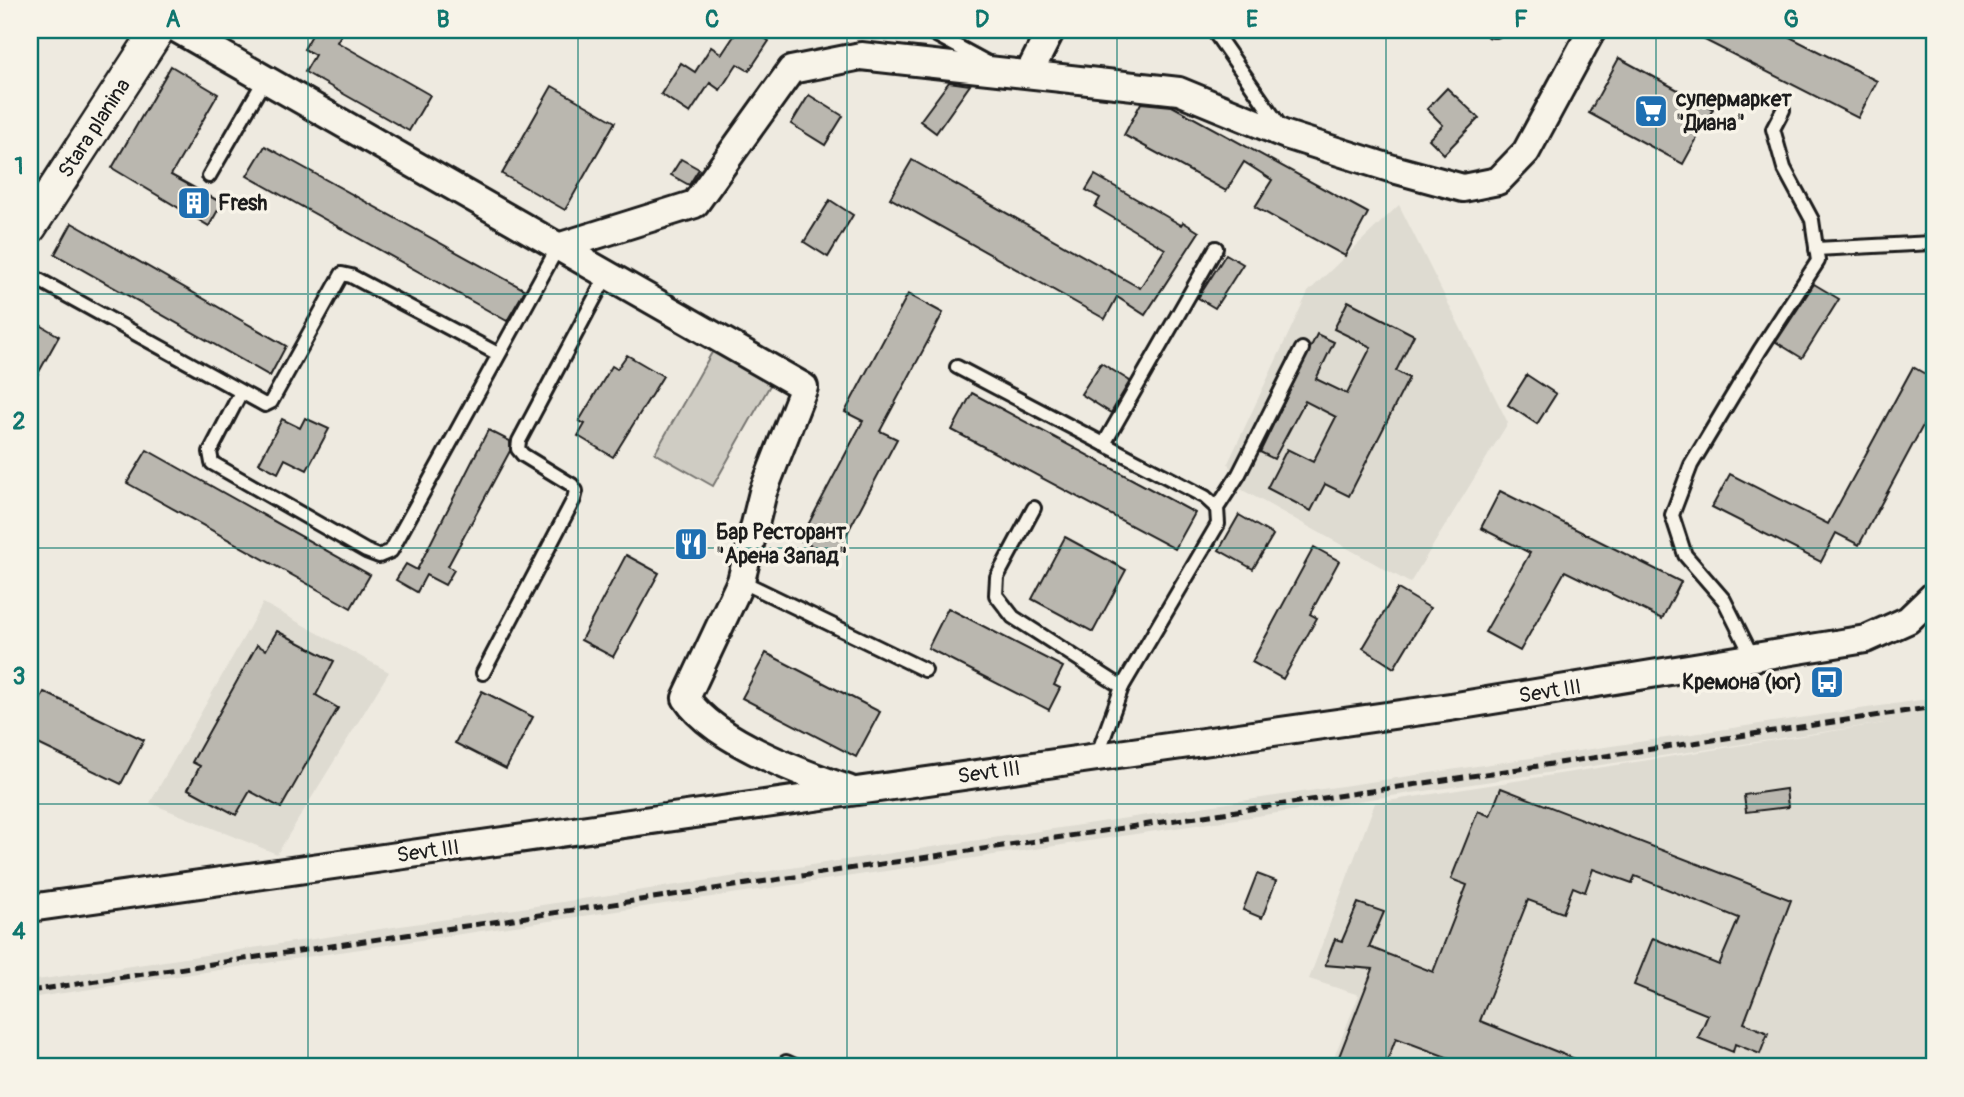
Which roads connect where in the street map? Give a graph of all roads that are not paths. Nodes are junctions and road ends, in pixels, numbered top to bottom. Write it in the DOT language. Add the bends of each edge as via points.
graph roads {
  1 [pos="158,30"];
  2 [pos="178,30"];
  3 [pos="927,30"];
  4 [pos="1051,30"];
  5 [pos="1213,30"];
  6 [pos="1592,30"];
  7 [pos="1000,70"];
  8 [pos="1029,73"];
  9 [pos="265,79"];
  10 [pos="1783,110"];
  11 [pos="1286,135"];
  12 [pos="209,176"];
  13 [pos="30,227"];
  14 [pos="1932,243"];
  15 [pos="558,247"];
  16 [pos="1216,248"];
  17 [pos="1816,249"];
  18 [pos="30,275"];
  19 [pos="607,275"];
  20 [pos="1302,349"];
  21 [pos="498,354"];
  22 [pos="957,368"];
  23 [pos="240,394"];
  24 [pos="1104,444"];
  25 [pos="1034,508"];
  26 [pos="1217,508"];
  27 [pos="741,581"];
  28 [pos="1934,595"];
  29 [pos="1753,657"];
  30 [pos="925,670"];
  31 [pos="483,673"];
  32 [pos="1122,687"];
  33 [pos="1097,756"];
  34 [pos="854,791"];
  35 [pos="30,908"];
  36 [pos="783,1067"];
  37 [pos="797,1067"];
  1 -- 13 [label="street, Stara planina"];
  2 -- 9 [label="street"];
  3 -- 7 [label="lane"];
  4 -- 8 [label="street"];
  5 -- 11 [label="lane"];
  6 -- 11 [label="street" via="1526,152 1499,181 1464,188"];
  7 -- 8 [label="street"];
  7 -- 15 [label="street" via="860,56 791,70 695,204"];
  8 -- 11 [label="street" via="1179,91"];
  9 -- 12 [label="lane"];
  9 -- 15 [label="street"];
  10 -- 17 [label="lane" via="1773,129 1784,168 1812,220"];
  14 -- 17 [label="lane"];
  15 -- 19 [label="street"];
  15 -- 21 [label="lane"];
  16 -- 24 [label="lane"];
  17 -- 29 [label="lane" via="1818,261 1691,465 1672,515 1685,555 1724,600"];
  18 -- 23 [label="lane"];
  19 -- 27 [label="street" via="804,387 763,492"];
  19 -- 31 [label="lane" via="519,441 523,455 572,485 574,499"];
  20 -- 26 [label="lane"];
  21 -- 23 [label="lane" via="342,274 271,402 259,404"];
  21 -- 23 [label="lane" via="391,551 379,556 212,463 210,452"];
  22 -- 24 [label="lane"];
  24 -- 26 [label="lane" via="1205,497"];
  25 -- 32 [label="lane" via="997,577 996,595 1013,617"];
  26 -- 32 [label="lane" via="1219,524"];
  27 -- 30 [label="lane"];
  27 -- 34 [label="street" via="686,698 696,714 783,766"];
  28 -- 29 [label="street, Sevt III" via="1908,620 1866,639"];
  29 -- 33 [label="street, Sevt III" via="1450,707"];
  32 -- 33 [label="lane"];
  33 -- 34 [label="street, Sevt III"];
  34 -- 35 [label="street, Sevt III"];
  36 -- 37 [label="lane" via="786,1062"];
}
